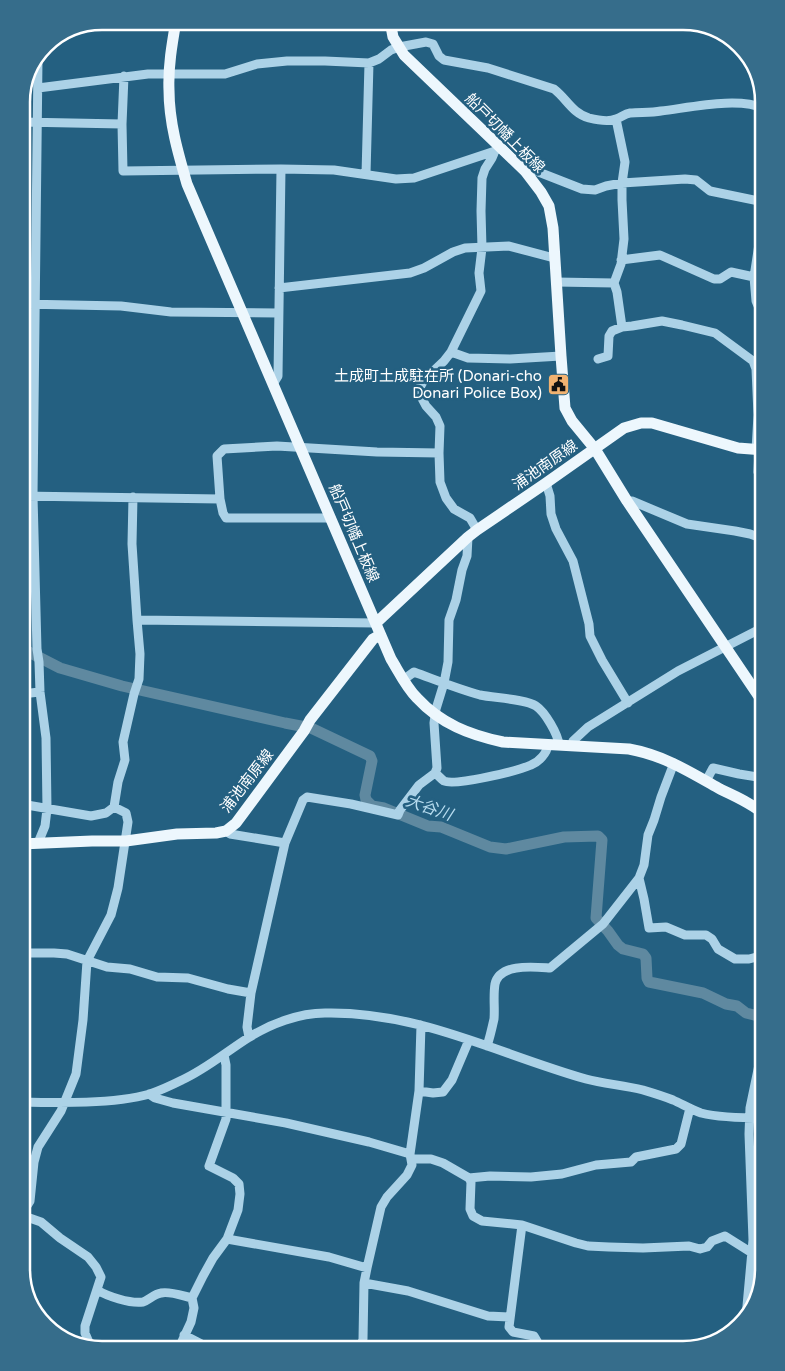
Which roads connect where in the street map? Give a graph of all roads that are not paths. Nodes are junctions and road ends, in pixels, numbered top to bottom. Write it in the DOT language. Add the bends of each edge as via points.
graph roads {
  1 [pos="175,30"];
  2 [pos="392,30"];
  3 [pos="399,47"];
  4 [pos="369,63"];
  5 [pos="38,71"];
  6 [pos="170,74"];
  7 [pos="124,76"];
  8 [pos="38,88"];
  9 [pos="755,105"];
  10 [pos="616,119"];
  11 [pos="30,122"];
  12 [pos="37,122"];
  13 [pos="122,124"];
  14 [pos="497,149"];
  15 [pos="281,169"];
  16 [pos="183,170"];
  17 [pos="525,171"];
  18 [pos="366,174"];
  19 [pos="622,183"];
  20 [pos="755,200"];
  21 [pos="482,248"];
  22 [pos="554,258"];
  23 [pos="622,260"];
  24 [pos="755,270"];
  25 [pos="754,277"];
  26 [pos="556,282"];
  27 [pos="614,283"];
  28 [pos="279,288"];
  29 [pos="755,289"];
  30 [pos="30,304"];
  31 [pos="35,304"];
  32 [pos="242,312"];
  33 [pos="278,313"];
  34 [pos="622,327"];
  35 [pos="451,352"];
  36 [pos="560,356"];
  37 [pos="598,359"];
  38 [pos="755,364"];
  39 [pos="273,384"];
  40 [pos="300,447"];
  41 [pos="595,449"];
  42 [pos="755,450"];
  43 [pos="439,453"];
  44 [pos="546,484"];
  45 [pos="30,496"];
  46 [pos="34,496"];
  47 [pos="133,497"];
  48 [pos="220,499"];
  49 [pos="627,501"];
  50 [pos="331,518"];
  51 [pos="477,530"];
  52 [pos="468,537"];
  53 [pos="755,537"];
  54 [pos="136,620"];
  55 [pos="376,623"];
  56 [pos="755,632"];
  57 [pos="380,635"];
  58 [pos="725,648"];
  59 [pos="403,680"];
  60 [pos="444,683"];
  61 [pos="755,691"];
  62 [pos="40,692"];
  63 [pos="30,693"];
  64 [pos="628,703"];
  65 [pos="435,715"];
  66 [pos="553,745"];
  67 [pos="572,746"];
  68 [pos="674,763"];
  69 [pos="435,773"];
  70 [pos="755,777"];
  71 [pos="706,781"];
  72 [pos="30,806"];
  73 [pos="114,807"];
  74 [pos="755,808"];
  75 [pos="47,809"];
  76 [pos="226,831"];
  77 [pos="126,841"];
  78 [pos="30,843"];
  79 [pos="38,843"];
  80 [pos="285,843"];
  81 [pos="639,878"];
  82 [pos="30,953"];
  83 [pos="755,957"];
  84 [pos="87,961"];
  85 [pos="252,993"];
  86 [pos="421,1024"];
  87 [pos="249,1037"];
  88 [pos="469,1040"];
  89 [pos="487,1046"];
  90 [pos="224,1055"];
  91 [pos="755,1079"];
  92 [pos="420,1091"];
  93 [pos="149,1094"];
  94 [pos="30,1102"];
  95 [pos="65,1102"];
  96 [pos="690,1108"];
  97 [pos="226,1113"];
  98 [pos="750,1118"];
  99 [pos="755,1118"];
  100 [pos="411,1156"];
  101 [pos="469,1178"];
  102 [pos="30,1201"];
  103 [pos="30,1218"];
  104 [pos="522,1225"];
  105 [pos="227,1239"];
  106 [pos="752,1253"];
  107 [pos="367,1268"];
  108 [pos="364,1283"];
  109 [pos="97,1290"];
  110 [pos="752,1290"];
  111 [pos="192,1298"];
  112 [pos="509,1318"];
  113 [pos="184,1335"];
  114 [pos="88,1340"];
  115 [pos="182,1341"];
  116 [pos="196,1341"];
  117 [pos="362,1341"];
  118 [pos="537,1341"];
  1 -- 6 [label="main road, 船戸切幡上板線"];
  2 -- 3 [label="main road, 船戸切幡上板線"];
  3 -- 4 [label="street"];
  3 -- 10 [label="street" via="426,42 433,44 438,56 444,60 488,68 554,89 573,110 589,118"];
  3 -- 14 [label="main road, 船戸切幡上板線" via="404,56"];
  4 -- 6 [label="street" via="287,61 257,64 225,74"];
  4 -- 18 [label="street"];
  5 -- 8 [label="street"];
  6 -- 7 [label="street"];
  6 -- 16 [label="main road, 船戸切幡上板線" via="171,114"];
  7 -- 8 [label="street"];
  7 -- 13 [label="street"];
  8 -- 12 [label="street"];
  9 -- 10 [label="street" via="726,103 627,113"];
  10 -- 19 [label="street" via="625,162"];
  11 -- 12 [label="street"];
  12 -- 13 [label="street"];
  12 -- 31 [label="street"];
  13 -- 16 [label="street" via="123,171"];
  14 -- 17 [label="main road, 船戸切幡上板線"];
  14 -- 18 [label="street" via="414,178"];
  14 -- 21 [label="street" via="482,178"];
  15 -- 16 [label="street"];
  15 -- 18 [label="street"];
  15 -- 28 [label="street"];
  16 -- 32 [label="main road, 船戸切幡上板線"];
  17 -- 19 [label="street" via="536,171 582,189 595,190"];
  17 -- 22 [label="main road, 船戸切幡上板線" via="549,206"];
  19 -- 20 [label="street" via="696,180 710,191"];
  19 -- 23 [label="street"];
  21 -- 22 [label="street" via="509,246"];
  21 -- 28 [label="street" via="452,252 410,273"];
  21 -- 35 [label="street" via="481,291"];
  22 -- 26 [label="main road, 船戸切幡上板線"];
  23 -- 25 [label="street" via="660,255 714,279 731,272"];
  23 -- 27 [label="street"];
  24 -- 25 [label="street"];
  25 -- 29 [label="street"];
  26 -- 27 [label="street"];
  26 -- 36 [label="main road, 船戸切幡上板線"];
  27 -- 34 [label="street"];
  28 -- 33 [label="street"];
  30 -- 31 [label="street"];
  31 -- 32 [label="street" via="120,306 171,312"];
  31 -- 46 [label="street"];
  32 -- 33 [label="street"];
  32 -- 39 [label="main road, 船戸切幡上板線"];
  33 -- 39 [label="street" via="278,376"];
  34 -- 37 [label="street" via="609,336 608,356"];
  34 -- 38 [label="street" via="662,321 716,333"];
  35 -- 36 [label="street" via="468,358"];
  35 -- 43 [label="street" via="424,380 418,391 440,426"];
  36 -- 41 [label="main road, 船戸切幡上板線" via="565,408"];
  39 -- 40 [label="main road, 船戸切幡上板線"];
  40 -- 43 [label="street"];
  40 -- 48 [label="street" via="224,449 218,456"];
  40 -- 50 [label="main road, 船戸切幡上板線"];
  41 -- 42 [label="main road, 浦池南原線" via="624,428 647,423"];
  41 -- 44 [label="main road, 浦池南原線"];
  41 -- 49 [label="main road, 船戸切幡上板線"];
  43 -- 51 [label="street" via="440,482 446,498 454,509 470,518"];
  44 -- 51 [label="main road, 浦池南原線"];
  44 -- 64 [label="street" via="556,529 573,561 590,636"];
  45 -- 46 [label="street"];
  46 -- 47 [label="street"];
  46 -- 62 [label="street"];
  47 -- 48 [label="street"];
  47 -- 54 [label="street"];
  48 -- 50 [label="street" via="226,518"];
  49 -- 53 [label="street" via="687,524"];
  49 -- 58 [label="main road, 船戸切幡上板線"];
  50 -- 55 [label="main road, 船戸切幡上板線"];
  51 -- 52 [label="main road, 浦池南原線"];
  52 -- 55 [label="main road, 浦池南原線"];
  52 -- 60 [label="street" via="468,556 449,620"];
  54 -- 55 [label="street"];
  54 -- 73 [label="street" via="140,654 136,690"];
  55 -- 57 [label="main road, 船戸切幡上板線"];
  56 -- 58 [label="street"];
  57 -- 59 [label="main road, 船戸切幡上板線"];
  57 -- 76 [label="main road, 浦池南原線" via="373,639 236,823"];
  58 -- 61 [label="main road, 船戸切幡上板線"];
  58 -- 64 [label="street" via="678,671"];
  59 -- 60 [label="street" via="414,672"];
  59 -- 65 [label="main road, 船戸切幡上板線" via="416,698"];
  60 -- 65 [label="street"];
  60 -- 66 [label="street" via="481,695 533,704 548,720 558,741"];
  62 -- 63 [label="street"];
  62 -- 75 [label="street" via="46,738"];
  64 -- 67 [label="street" via="588,727"];
  65 -- 66 [label="main road, 船戸切幡上板線" via="470,734 485,738"];
  65 -- 69 [label="street"];
  66 -- 67 [label="main road, 船戸切幡上板線"];
  66 -- 69 [label="street" via="533,765 490,777 455,783 444,781"];
  67 -- 68 [label="main road, 船戸切幡上板線" via="636,750"];
  68 -- 71 [label="main road, 船戸切幡上板線"];
  68 -- 81 [label="street" via="648,835"];
  69 -- 80 [label="street" via="419,785 398,815 307,797"];
  70 -- 71 [label="street" via="714,768"];
  71 -- 74 [label="main road, 船戸切幡上板線"];
  72 -- 75 [label="street"];
  73 -- 75 [label="street" via="106,814 91,816"];
  73 -- 77 [label="street" via="126,813"];
  75 -- 79 [label="street"];
  76 -- 77 [label="main road, 浦池南原線"];
  76 -- 80 [label="street"];
  77 -- 79 [label="main road, 浦池南原線"];
  77 -- 84 [label="street" via="111,915"];
  78 -- 79 [label="main road, 浦池南原線"];
  80 -- 85 [label="street"];
  81 -- 83 [label="street" via="649,928 666,927 685,935 706,935 718,949 735,959"];
  81 -- 89 [label="street" via="602,924 550,968 525,967 500,976 495,983 494,1019"];
  82 -- 84 [label="street" via="61,954"];
  84 -- 85 [label="street" via="157,977 188,978"];
  84 -- 95 [label="street" via="76,1074"];
  85 -- 87 [label="street" via="247,1027"];
  86 -- 87 [label="street" via="324,1012 285,1020"];
  86 -- 88 [label="street"];
  86 -- 92 [label="street"];
  87 -- 90 [label="street"];
  88 -- 89 [label="street"];
  88 -- 92 [label="street" via="452,1080 443,1092"];
  89 -- 96 [label="street" via="586,1079 642,1090"];
  90 -- 93 [label="street" via="184,1080"];
  90 -- 97 [label="street"];
  91 -- 98 [label="street"];
  92 -- 100 [label="street"];
  93 -- 95 [label="street"];
  93 -- 97 [label="street" via="174,1104"];
  94 -- 95 [label="street"];
  95 -- 102 [label="street" via="38,1146"];
  96 -- 98 [label="street" via="706,1114"];
  96 -- 101 [label="street" via="676,1149 636,1156 631,1162 596,1165 562,1174"];
  97 -- 100 [label="street" via="369,1142"];
  97 -- 105 [label="street" via="209,1166 239,1184 238,1210"];
  98 -- 99 [label="street"];
  98 -- 106 [label="street"];
  100 -- 101 [label="street" via="442,1163"];
  100 -- 107 [label="street" via="412,1165 407,1175 381,1207"];
  101 -- 104 [label="street" via="473,1216 482,1221"];
  103 -- 109 [label="street" via="88,1257 101,1276"];
  104 -- 106 [label="street" via="588,1246 689,1246 700,1249 725,1236"];
  104 -- 112 [label="street"];
  105 -- 107 [label="street" via="329,1257"];
  105 -- 111 [label="street"];
  106 -- 110 [label="street"];
  107 -- 108 [label="street"];
  108 -- 112 [label="street" via="408,1291 488,1316"];
  108 -- 117 [label="street"];
  109 -- 111 [label="street" via="127,1301 140,1302 162,1293"];
  109 -- 114 [label="street" via="84,1326"];
  111 -- 113 [label="street" via="191,1322"];
  112 -- 118 [label="street" via="508,1327 513,1332 534,1336"];
  113 -- 115 [label="street"];
  113 -- 116 [label="street"];
}
